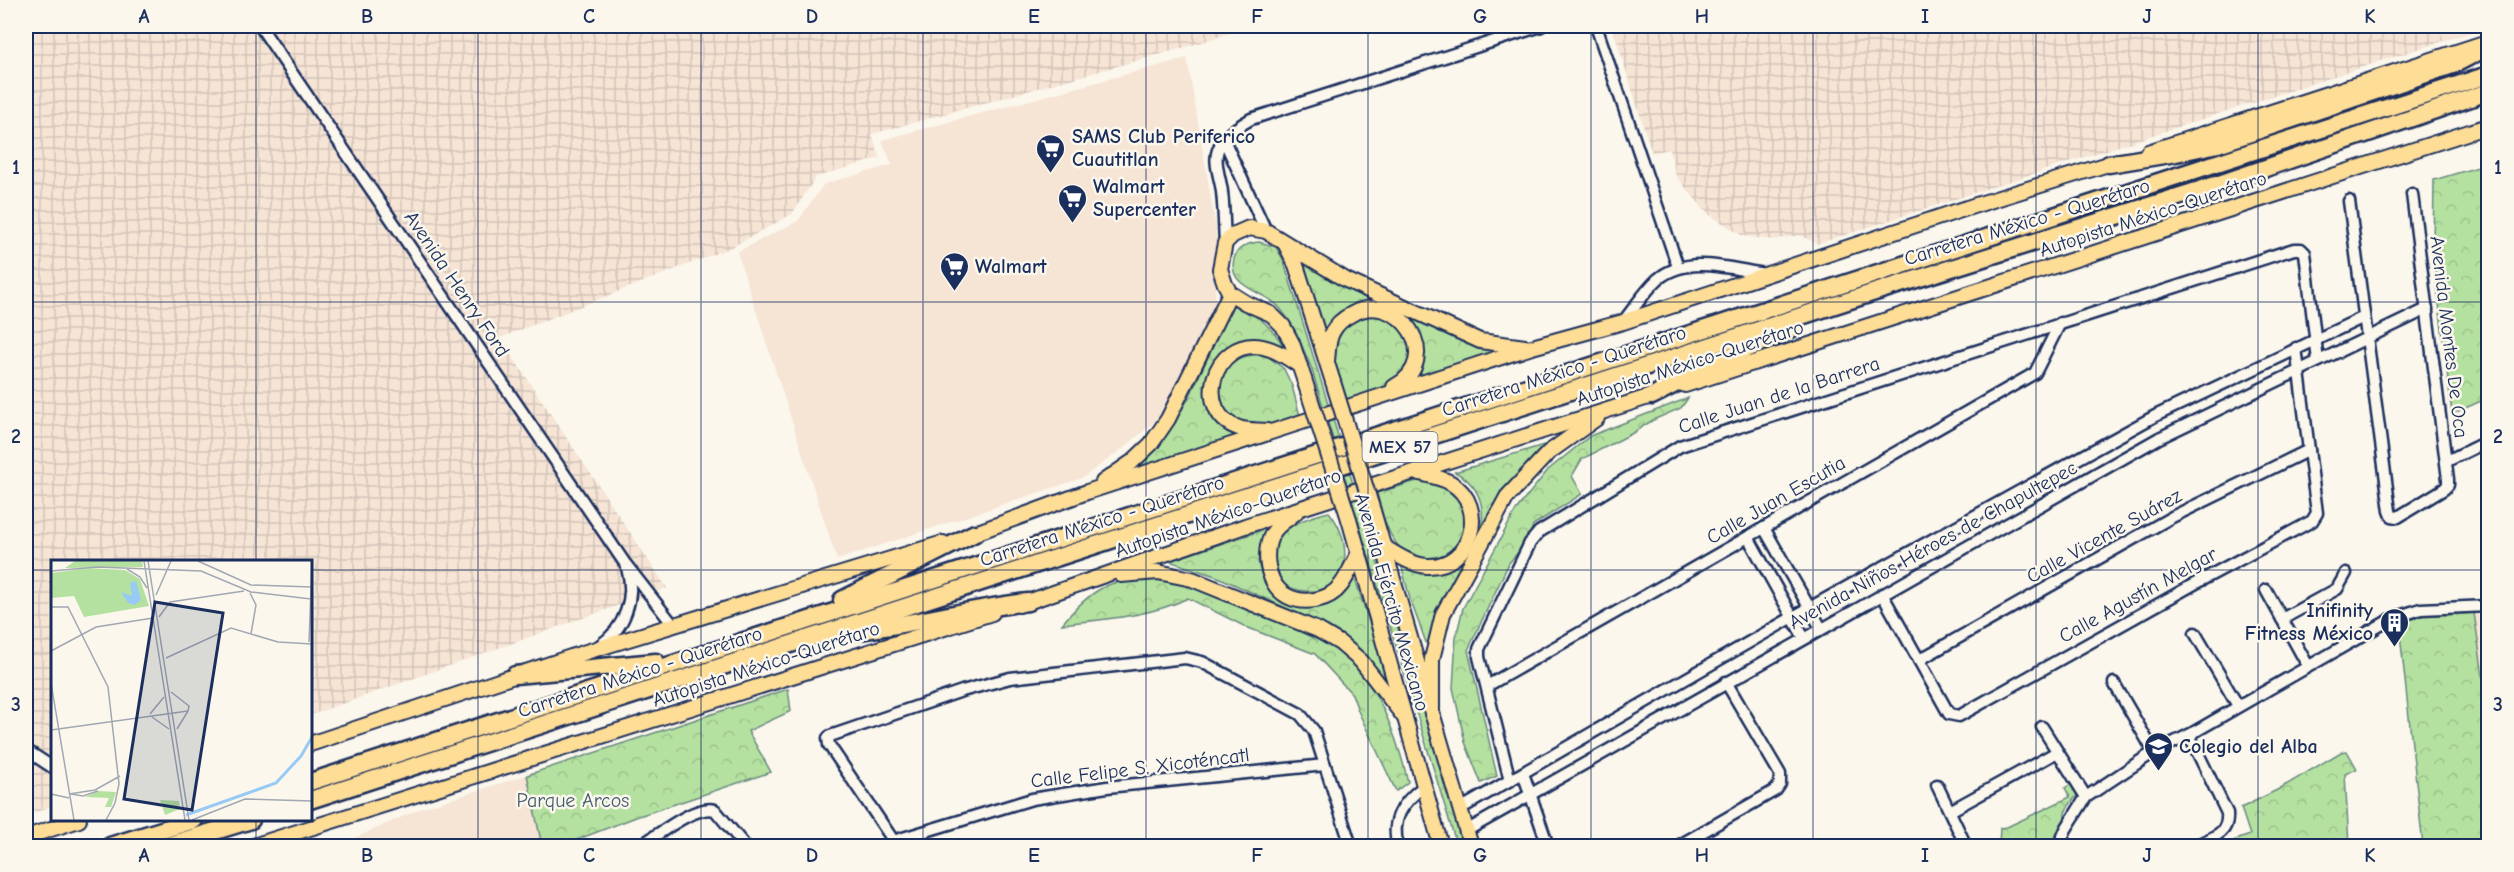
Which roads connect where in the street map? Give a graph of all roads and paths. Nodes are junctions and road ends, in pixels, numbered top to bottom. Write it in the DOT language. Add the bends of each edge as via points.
graph roads {
  1 [pos="260,26"];
  2 [pos="1541,26"];
  3 [pos="1596,26"];
  4 [pos="2488,41"];
  5 [pos="2488,47"];
  6 [pos="2488,75"];
  7 [pos="2488,92"];
  8 [pos="2488,126"];
  9 [pos="1224,140"];
  10 [pos="2109,164"];
  11 [pos="2412,195"];
  12 [pos="2349,201"];
  13 [pos="1266,231"];
  14 [pos="1284,241"];
  15 [pos="1225,243"];
  16 [pos="1678,267"];
  17 [pos="1769,274"];
  18 [pos="1230,293"];
  19 [pos="1872,293"];
  20 [pos="2427,309"];
  21 [pos="2364,317"];
  22 [pos="1623,322"];
  23 [pos="2060,323"];
  24 [pos="2367,339"];
  25 [pos="2314,340"];
  26 [pos="1532,347"];
  27 [pos="2296,348"];
  28 [pos="1327,361"];
  29 [pos="2318,361"];
  30 [pos="2299,370"];
  31 [pos="1302,372"];
  32 [pos="1652,396"];
  33 [pos="1371,400"];
  34 [pos="1606,411"];
  35 [pos="1272,432"];
  36 [pos="2488,441"];
  37 [pos="2309,450"];
  38 [pos="2447,461"];
  39 [pos="1416,472"];
  40 [pos="2052,473"];
  41 [pos="2034,483"];
  42 [pos="1087,492"];
  43 [pos="2062,492"];
  44 [pos="2044,502"];
  45 [pos="1302,508"];
  46 [pos="1764,528"];
  47 [pos="975,533"];
  48 [pos="1748,537"];
  49 [pos="1384,548"];
  50 [pos="1359,553"];
  51 [pos="624,562"];
  52 [pos="2346,573"];
  53 [pos="1087,581"];
  54 [pos="2266,590"];
  55 [pos="1882,594"];
  56 [pos="1028,602"];
  57 [pos="2488,605"];
  58 [pos="1810,607"];
  59 [pos="1792,617"];
  60 [pos="810,619"];
  61 [pos="2282,619"];
  62 [pos="674,626"];
  63 [pos="1821,628"];
  64 [pos="2195,633"];
  65 [pos="818,636"];
  66 [pos="1804,638"];
  67 [pos="586,652"];
  68 [pos="687,659"];
  69 [pos="1919,660"];
  70 [pos="2308,666"];
  71 [pos="515,675"];
  72 [pos="1726,682"];
  73 [pos="2114,684"];
  74 [pos="1487,686"];
  75 [pos="1657,697"];
  76 [pos="2238,706"];
  77 [pos="1432,714"];
  78 [pos="1668,715"];
  79 [pos="1405,718"];
  80 [pos="2042,728"];
  81 [pos="2189,735"];
  82 [pos="312,743"];
  83 [pos="26,750"];
  84 [pos="2057,752"];
  85 [pos="2154,752"];
  86 [pos="1325,765"];
  87 [pos="51,766"];
  88 [pos="1523,773"];
  89 [pos="312,781"];
  90 [pos="1510,781"];
  91 [pos="1937,785"];
  92 [pos="1423,787"];
  93 [pos="1531,795"];
  94 [pos="2086,797"];
  95 [pos="312,799"];
  96 [pos="1460,809"];
  97 [pos="1950,811"];
  98 [pos="73,821"];
  99 [pos="188,821"];
  100 [pos="244,821"];
  101 [pos="1467,831"];
  102 [pos="26,837"];
  103 [pos="895,844"];
  104 [pos="110,846"];
  105 [pos="166,846"];
  106 [pos="253,846"];
  107 [pos="640,846"];
  108 [pos="745,846"];
  109 [pos="1351,846"];
  110 [pos="1398,846"];
  111 [pos="1441,846"];
  112 [pos="1471,846"];
  113 [pos="1548,846"];
  114 [pos="1678,846"];
  115 [pos="1966,846"];
  116 [pos="2059,846"];
  117 [pos="2195,846"];
  1 -- 51 [label="street, Avenida Henry Ford"];
  2 -- 9 [label="street" via="1251,119"];
  3 -- 16 [label="street"];
  4 -- 10 [label="main road"];
  5 -- 10 [label="highway" via="2453,65 2218,144"];
  6 -- 60 [label="highway, Carretera México - Querétaro / MEX 57"];
  7 -- 19 [label="highway, Carretera México - Querétaro / MEX 57" via="2216,184"];
  8 -- 32 [label="main road, Autopista México-Querétaro"];
  9 -- 13 [label="street"];
  9 -- 15 [label="street" via="1216,157"];
  10 -- 17 [label="main road"];
  11 -- 20 [label="street, Avenida Montes De Oca"];
  12 -- 21 [label="street"];
  13 -- 14 [label="main road"];
  13 -- 15 [label="main road" via="1249,228"];
  14 -- 26 [label="main road" via="1346,280 1480,341"];
  14 -- 28 [label="main road, Avenida Ejército Mexicano" via="1296,265"];
  15 -- 18 [label="main road" via="1220,269"];
  16 -- 17 [label="street" via="1697,264"];
  16 -- 22 [label="street" via="1658,279"];
  17 -- 22 [label="main road"];
  18 -- 31 [label="main road, Avenida Ejército Mexicano" via="1271,314 1283,326"];
  18 -- 42 [label="main road" via="1168,419 1151,444"];
  19 -- 32 [label="highway"];
  19 -- 65 [label="highway, Carretera México - Querétaro / MEX 57"];
  20 -- 24 [label="street, Avenida Niños Héroes de Chapultepec"];
  20 -- 38 [label="street, Avenida Montes De Oca"];
  21 -- 24 [label="street"];
  21 -- 25 [label="street, Avenida Niños Héroes de Chapultepec"];
  22 -- 26 [label="main road"];
  23 -- 25 [label="street, Calle Juan de la Barrera" via="2301,249 2305,253"];
  23 -- 46 [label="street, Calle Juan Escutia" via="2035,373"];
  23 -- 74 [label="street, Calle Juan de la Barrera" via="1680,446 1539,532 1482,640 1479,657"];
  24 -- 29 [label="street, Avenida Niños Héroes de Chapultepec"];
  24 -- 38 [label="street, Avenida Montes De Oca" via="2391,516 2398,517 2448,485"];
  25 -- 27 [label="street, Avenida Niños Héroes de Chapultepec"];
  25 -- 29 [label="street"];
  26 -- 33 [label="main road"];
  27 -- 30 [label="street, Calle Agustín Melgar"];
  27 -- 40 [label="street, Avenida Niños Héroes de Chapultepec" via="2155,416"];
  28 -- 33 [label="main road" via="1331,333 1342,319 1376,308 1396,315 1414,336 1416,366 1404,382"];
  28 -- 49 [label="main road, Avenida Ejército Mexicano, bridge"];
  29 -- 30 [label="street, Avenida Niños Héroes de Chapultepec"];
  30 -- 37 [label="street, Calle Agustín Melgar"];
  30 -- 43 [label="street, Avenida Niños Héroes de Chapultepec" via="2159,438"];
  31 -- 35 [label="main road" via="1276,351 1260,346 1239,349 1217,367 1213,394 1216,408 1225,420 1238,428"];
  31 -- 50 [label="main road, Avenida Ejército Mexicano, bridge"];
  32 -- 34 [label="main road, Autopista México-Querétaro"];
  33 -- 35 [label="main road"];
  34 -- 39 [label="main road, Autopista México-Querétaro"];
  34 -- 77 [label="main road" via="1548,453 1507,497 1443,615 1432,659"];
  35 -- 42 [label="main road"];
  36 -- 38 [label="street"];
  37 -- 69 [label="street, Calle Vicente Suárez" via="2172,517"];
  37 -- 69 [label="street, Calle Agustín Melgar" via="2317,513 2312,521 1959,716 1949,714"];
  39 -- 45 [label="main road, Autopista México-Querétaro"];
  39 -- 49 [label="main road" via="1452,483 1469,502 1473,524 1470,536 1458,555 1436,565 1424,566"];
  40 -- 41 [label="street, Avenida Niños Héroes de Chapultepec"];
  40 -- 43 [label="street"];
  41 -- 44 [label="street"];
  41 -- 58 [label="street, Avenida Niños Héroes de Chapultepec"];
  42 -- 47 [label="main road"];
  43 -- 44 [label="street, Avenida Niños Héroes de Chapultepec"];
  44 -- 55 [label="street, Avenida Niños Héroes de Chapultepec"];
  45 -- 50 [label="main road" via="1275,529 1267,550 1272,579 1286,595 1305,601 1324,599 1341,586"];
  45 -- 53 [label="main road, Autopista México-Querétaro"];
  46 -- 48 [label="street, Calle Juan Escutia"];
  46 -- 58 [label="street"];
  47 -- 60 [label="highway"];
  47 -- 62 [label="main road"];
  48 -- 59 [label="street"];
  48 -- 74 [label="street, Calle Juan Escutia"];
  49 -- 77 [label="main road, Avenida Ejército Mexicano"];
  50 -- 79 [label="main road, Avenida Ejército Mexicano"];
  51 -- 62 [label="street, Avenida Henry Ford"];
  51 -- 67 [label="street, Avenida Henry Ford" via="630,592 622,621 611,636"];
  52 -- 61 [label="street" via="2337,589"];
  53 -- 56 [label="main road, Autopista México-Querétaro"];
  53 -- 79 [label="main road" via="1158,572 1192,579 1318,630 1361,661"];
  54 -- 61 [label="street"];
  55 -- 63 [label="street, Avenida Niños Héroes de Chapultepec"];
  55 -- 69 [label="street, Calle Agustín Melgar"];
  56 -- 65 [label="highway" via="905,625"];
  56 -- 106 [label="main road, Autopista México-Querétaro"];
  57 -- 70 [label="street" via="2421,609 2392,618"];
  58 -- 59 [label="street, Avenida Niños Héroes de Chapultepec"];
  58 -- 63 [label="street"];
  59 -- 66 [label="street"];
  59 -- 75 [label="street, Avenida Niños Héroes de Chapultepec"];
  60 -- 68 [label="highway, Carretera México - Querétaro / MEX 57"];
  61 -- 70 [label="street"];
  62 -- 67 [label="main road"];
  63 -- 66 [label="street, Avenida Niños Héroes de Chapultepec"];
  64 -- 76 [label="street"];
  65 -- 95 [label="highway, Carretera México - Querétaro / MEX 57"];
  66 -- 72 [label="street, Avenida Niños Héroes de Chapultepec"];
  67 -- 71 [label="main road"];
  68 -- 71 [label="highway"];
  68 -- 89 [label="highway, Carretera México - Querétaro / MEX 57"];
  70 -- 76 [label="street"];
  71 -- 82 [label="main road"];
  72 -- 78 [label="street, Avenida Niños Héroes de Chapultepec"];
  72 -- 114 [label="street" via="1780,774 1780,784 1776,790"];
  73 -- 85 [label="street"];
  74 -- 90 [label="street, Calle Juan de la Barrera"];
  75 -- 78 [label="street"];
  75 -- 88 [label="street, Avenida Niños Héroes de Chapultepec"];
  76 -- 81 [label="street"];
  77 -- 96 [label="main road, Avenida Ejército Mexicano"];
  78 -- 93 [label="street, Avenida Niños Héroes de Chapultepec"];
  79 -- 92 [label="main road, Avenida Ejército Mexicano"];
  80 -- 84 [label="street"];
  81 -- 85 [label="street"];
  81 -- 117 [label="street" via="2227,813 2228,824 2222,833"];
  83 -- 87 [label="street"];
  84 -- 94 [label="street"];
  84 -- 97 [label="street"];
  85 -- 94 [label="street"];
  86 -- 103 [label="street, Calle Felipe S. Xicoténcatl" via="1107,787 1032,799"];
  86 -- 103 [label="street" via="1314,731 1300,714 1194,658 1010,678 828,738"];
  86 -- 109 [label="street"];
  88 -- 90 [label="street, Avenida Niños Héroes de Chapultepec"];
  88 -- 93 [label="street"];
  90 -- 96 [label="street, Avenida Niños Héroes de Chapultepec"];
  91 -- 97 [label="street"];
  92 -- 110 [label="street" via="1411,796 1396,819"];
  92 -- 111 [label="main road, Avenida Ejército Mexicano"];
  93 -- 101 [label="street, Avenida Niños Héroes de Chapultepec"];
  93 -- 113 [label="street"];
  94 -- 116 [label="street"];
  96 -- 101 [label="main road, Avenida Ejército Mexicano"];
  97 -- 115 [label="street"];
  98 -- 102 [label="main road"];
  99 -- 104 [label="highway"];
  100 -- 105 [label="highway"];
  101 -- 112 [label="main road, Avenida Ejército Mexicano"];
  107 -- 108 [label="street" via="703,809 715,810"];
}
